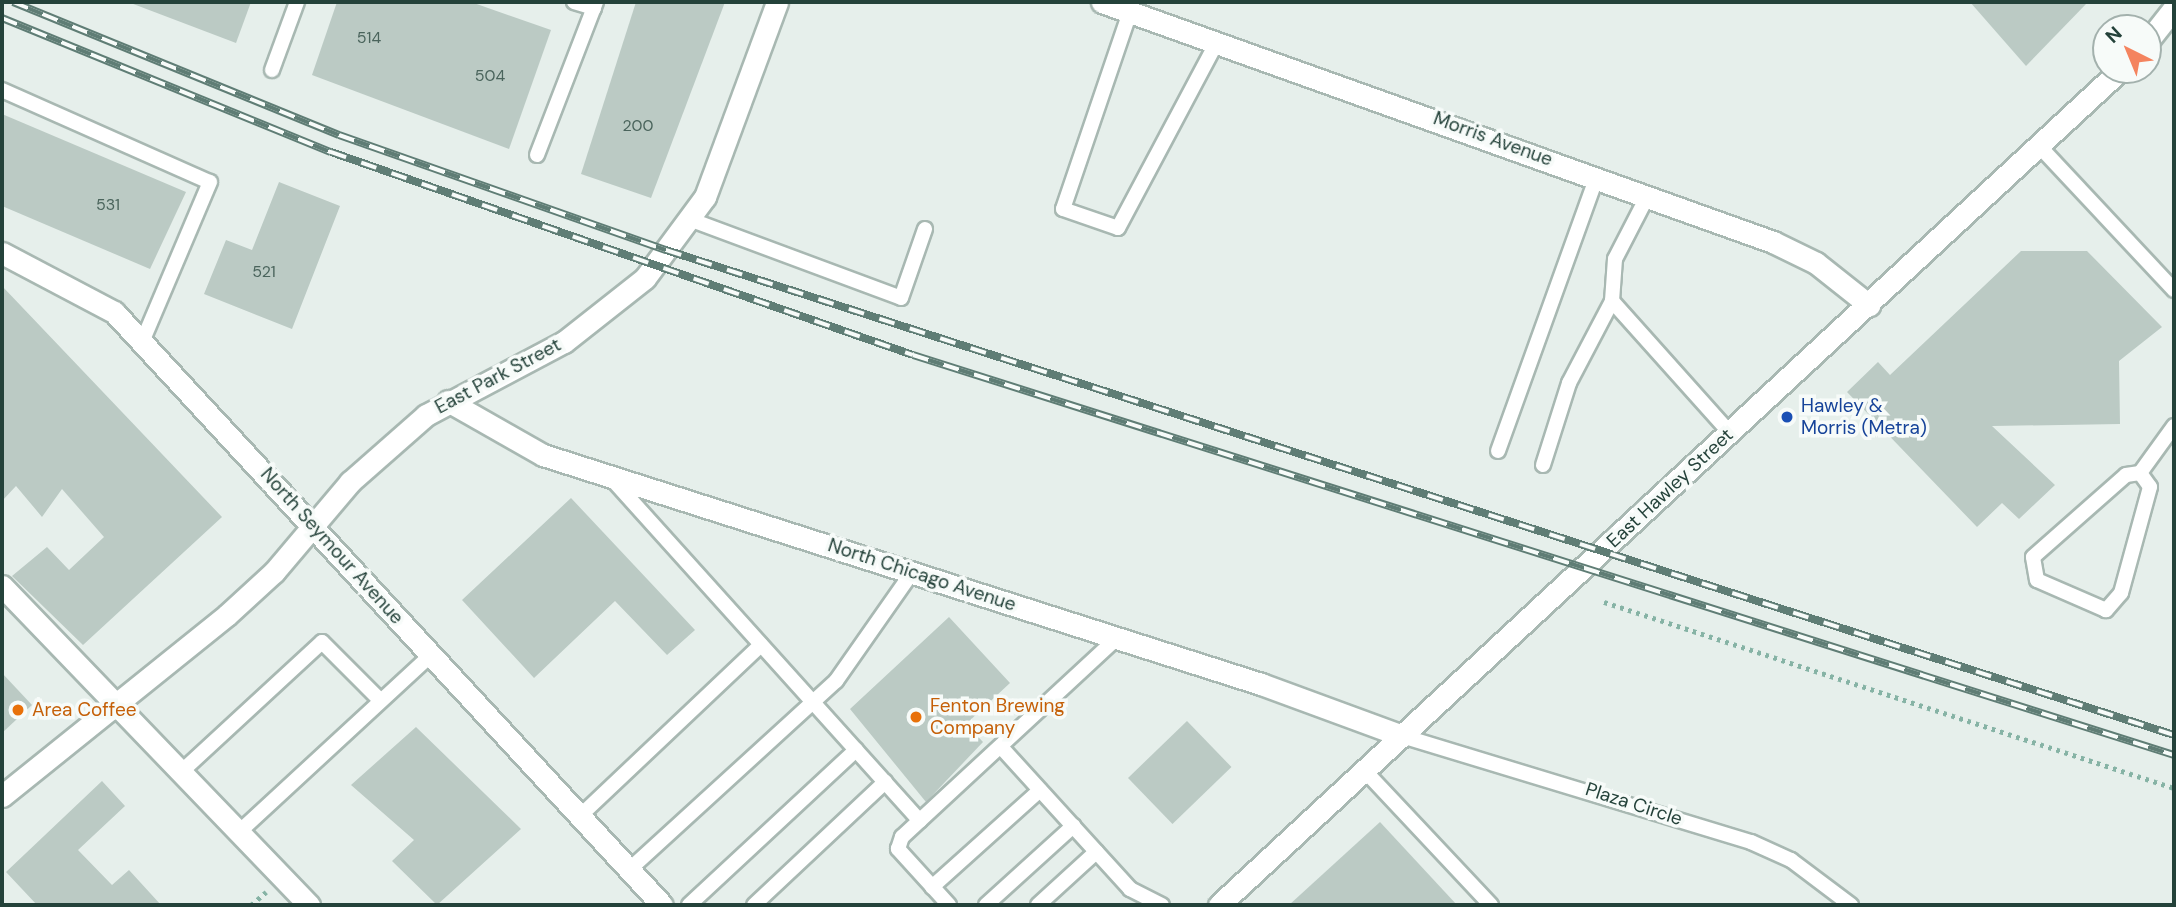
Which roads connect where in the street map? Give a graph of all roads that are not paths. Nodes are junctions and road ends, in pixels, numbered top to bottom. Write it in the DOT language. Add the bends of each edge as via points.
graph roads {
  1 [pos="297,2"];
  2 [pos="574,2"];
  3 [pos="777,2"];
  4 [pos="1102,2"];
  5 [pos="595,5"];
  6 [pos="2174,8"];
  7 [pos="1130,12"];
  8 [pos="2162,23"];
  9 [pos="1217,42"];
  10 [pos="272,70"];
  11 [pos="2106,84"];
  12 [pos="2,90"];
  13 [pos="2042,149"];
  14 [pos="537,155"];
  15 [pos="1597,176"];
  16 [pos="1648,195"];
  17 [pos="689,219"];
  18 [pos="925,229"];
  19 [pos="2,253"];
  20 [pos="2174,290"];
  21 [pos="1612,301"];
  22 [pos="1869,305"];
  23 [pos="142,342"];
  24 [pos="448,401"];
  25 [pos="2174,426"];
  26 [pos="1730,433"];
  27 [pos="1498,451"];
  28 [pos="1543,464"];
  29 [pos="2140,473"];
  30 [pos="609,475"];
  31 [pos="311,528"];
  32 [pos="913,571"];
  33 [pos="2,586"];
  34 [pos="1116,639"];
  35 [pos="761,645"];
  36 [pos="432,654"];
  37 [pos="381,701"];
  38 [pos="813,702"];
  39 [pos="115,705"];
  40 [pos="1402,736"];
  41 [pos="1001,747"];
  42 [pos="856,750"];
  43 [pos="1365,771"];
  44 [pos="180,773"];
  45 [pos="886,782"];
  46 [pos="1040,790"];
  47 [pos="2,796"];
  48 [pos="580,816"];
  49 [pos="920,821"];
  50 [pos="1073,826"];
  51 [pos="238,833"];
  52 [pos="1096,852"];
  53 [pos="630,869"];
  54 [pos="932,887"];
  55 [pos="1130,889"];
  56 [pos="309,905"];
  57 [pos="662,905"];
  58 [pos="689,905"];
  59 [pos="754,905"];
  60 [pos="949,905"];
  61 [pos="986,905"];
  62 [pos="1038,905"];
  63 [pos="1133,905"];
  64 [pos="1162,905"];
  65 [pos="1219,905"];
  66 [pos="1491,905"];
  67 [pos="1851,905"];
  1 -- 10 [label="lane"];
  2 -- 5 [label="lane"];
  3 -- 17 [label="street, East Park Street" via="705,197"];
  4 -- 7 [label="street, Morris Avenue"];
  5 -- 14 [label="lane"];
  6 -- 8 [label="street"];
  7 -- 9 [label="street, Morris Avenue"];
  7 -- 9 [label="lane" via="1063,209 1118,228"];
  9 -- 15 [label="street, Morris Avenue"];
  11 -- 13 [label="street, East Hawley Street"];
  12 -- 23 [label="lane" via="210,182"];
  13 -- 20 [label="lane"];
  13 -- 22 [label="street, East Hawley Street"];
  15 -- 16 [label="street, Morris Avenue"];
  15 -- 27 [label="lane"];
  16 -- 21 [label="lane" via="1615,259"];
  16 -- 22 [label="street, Morris Avenue" via="1816,263"];
  17 -- 18 [label="lane" via="901,298"];
  17 -- 24 [label="street, East Park Street" via="645,278 564,341"];
  19 -- 23 [label="street, North Seymour Avenue" via="114,312"];
  21 -- 26 [label="lane"];
  21 -- 28 [label="lane" via="1569,383"];
  22 -- 26 [label="street, East Hawley Street"];
  23 -- 31 [label="street, North Seymour Avenue"];
  24 -- 30 [label="street, North Chicago Avenue" via="533,450"];
  24 -- 31 [label="street, East Park Street" via="350,482"];
  25 -- 29 [label="lane"];
  26 -- 40 [label="street, East Hawley Street"];
  29 -- 29 [label="lane" via="2126,475 2033,558 2037,580 2106,610 2121,593 2150,487"];
  30 -- 32 [label="street, North Chicago Avenue"];
  30 -- 35 [label="lane"];
  31 -- 36 [label="street, North Seymour Avenue"];
  31 -- 39 [label="street, East Park Street" via="227,615"];
  32 -- 34 [label="street, North Chicago Avenue"];
  32 -- 38 [label="lane" via="836,681"];
  33 -- 39 [label="street"];
  34 -- 40 [label="street, North Chicago Avenue"];
  34 -- 41 [label="lane"];
  35 -- 38 [label="lane"];
  35 -- 48 [label="lane"];
  36 -- 37 [label="lane"];
  36 -- 48 [label="street, North Seymour Avenue"];
  37 -- 44 [label="lane" via="322,642"];
  37 -- 51 [label="lane"];
  38 -- 42 [label="lane"];
  38 -- 53 [label="lane"];
  39 -- 44 [label="street"];
  39 -- 47 [label="street, East Park Street"];
  40 -- 43 [label="street, East Hawley Street"];
  40 -- 67 [label="lane, Plaza Circle" via="1751,842 1791,860"];
  41 -- 46 [label="lane"];
  41 -- 49 [label="lane"];
  42 -- 45 [label="lane"];
  42 -- 58 [label="lane"];
  43 -- 65 [label="street, East Hawley Street"];
  43 -- 66 [label="lane"];
  44 -- 51 [label="street"];
  45 -- 49 [label="lane"];
  45 -- 59 [label="lane"];
  46 -- 50 [label="lane"];
  46 -- 54 [label="lane"];
  48 -- 53 [label="street, North Seymour Avenue"];
  49 -- 54 [label="lane" via="898,849"];
  50 -- 52 [label="lane"];
  50 -- 61 [label="lane"];
  51 -- 56 [label="street"];
  52 -- 55 [label="lane"];
  52 -- 62 [label="lane"];
  53 -- 57 [label="street, North Seymour Avenue"];
  54 -- 60 [label="lane"];
  55 -- 63 [label="lane"];
  55 -- 64 [label="lane"];
}
